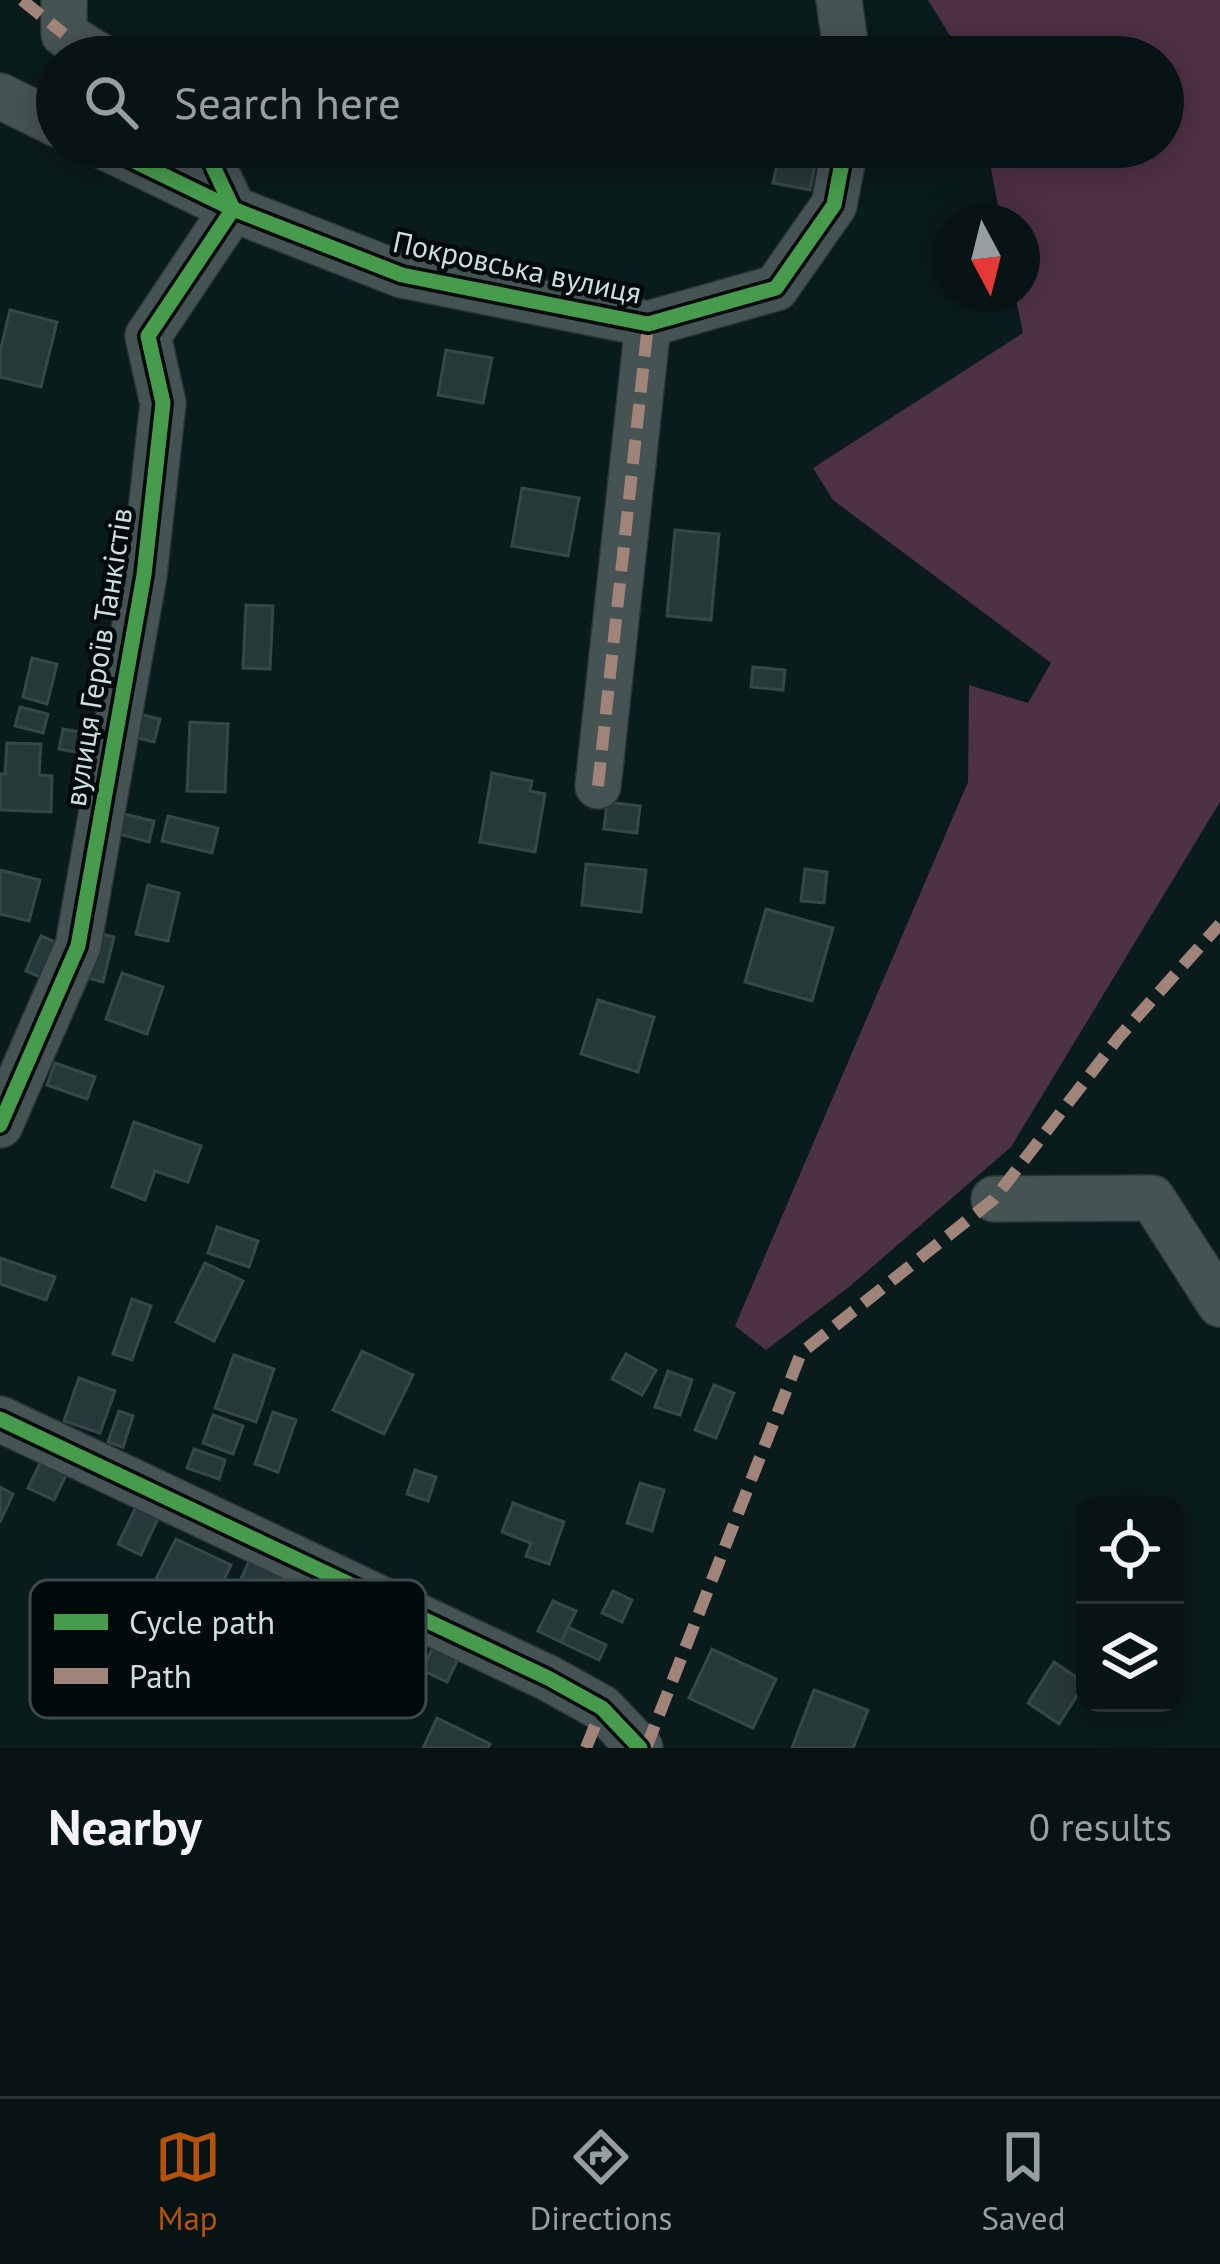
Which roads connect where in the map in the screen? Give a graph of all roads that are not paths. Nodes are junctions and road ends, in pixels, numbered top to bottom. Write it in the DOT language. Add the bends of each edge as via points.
graph roads {
  1 [pos="64,0"];
  2 [pos="839,0"];
  3 [pos="67,36"];
  4 [pos="844,36"];
  5 [pos="0,96"];
  6 [pos="36,114"];
  7 [pos="148,168"];
  8 [pos="214,168"];
  9 [pos="840,168"];
  10 [pos="233,209"];
  11 [pos="648,324"];
  12 [pos="598,787"];
  13 [pos="0,1125"];
  14 [pos="994,1199"];
  15 [pos="1220,1304"];
  16 [pos="0,1419"];
  17 [pos="341,1580"];
  18 [pos="426,1620"];
  19 [pos="640,1748"];
  1 -- 3 [label="street"];
  2 -- 4 [label="street"];
  5 -- 6 [label="street"];
  7 -- 10 [label="street, Покровська вулиця"];
  8 -- 10 [label="street"];
  9 -- 11 [label="street, Покровська вулиця" via="834,205 776,287"];
  10 -- 11 [label="street, Покровська вулиця" via="402,275"];
  10 -- 13 [label="street, вулиця Героїв Танкістів" via="148,336 164,404 144,575 78,946"];
  11 -- 12 [label="street, Покровська вулиця"];
  14 -- 15 [label="street" via="1152,1198"];
  16 -- 17 [label="street"];
  18 -- 19 [label="street" via="602,1708"];
}
